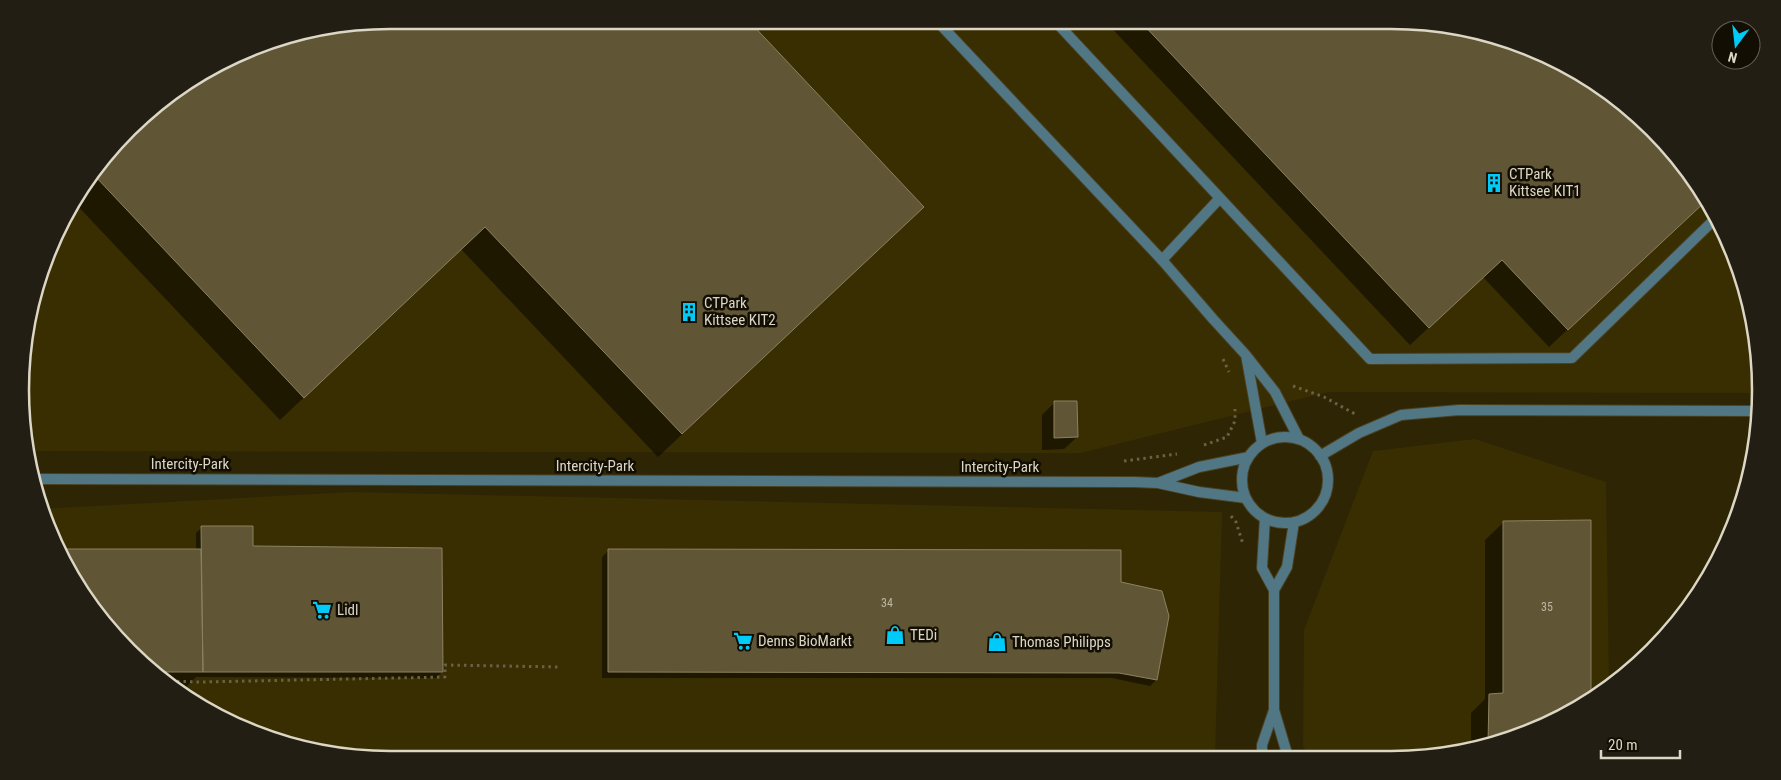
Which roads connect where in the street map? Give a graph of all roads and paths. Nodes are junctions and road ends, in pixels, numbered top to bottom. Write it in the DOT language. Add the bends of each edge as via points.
graph roads {
  1 [pos="944,29"];
  2 [pos="1062,29"];
  3 [pos="1220,198"];
  4 [pos="1711,223"];
  5 [pos="1162,260"];
  6 [pos="1218,353"];
  7 [pos="1246,354"];
  8 [pos="1230,376"];
  9 [pos="1275,392"];
  10 [pos="1253,399"];
  11 [pos="1751,411"];
  12 [pos="1371,428"];
  13 [pos="1299,439"];
  14 [pos="1262,443"];
  15 [pos="1193,450"];
  16 [pos="1248,456"];
  17 [pos="1320,456"];
  18 [pos="1124,461"];
  19 [pos="1199,467"];
  20 [pos="40,479"];
  21 [pos="1158,483"];
  22 [pos="1246,498"];
  23 [pos="1225,509"];
  24 [pos="1265,518"];
  25 [pos="1294,522"];
  26 [pos="1262,568"];
  27 [pos="1274,590"];
  28 [pos="560,667"];
  29 [pos="176,681"];
  30 [pos="1274,710"];
  31 [pos="1262,751"];
  32 [pos="1286,751"];
  1 -- 5 [label="street"];
  2 -- 3 [label="street"];
  3 -- 4 [label="street" via="1370,359 1572,358"];
  3 -- 5 [label="street"];
  5 -- 7 [label="street"];
  6 -- 8 [label="path"];
  7 -- 9 [label="street"];
  7 -- 10 [label="street"];
  9 -- 12 [label="path" via="1292,386 1324,397 1360,416"];
  9 -- 13 [label="street"];
  10 -- 14 [label="street"];
  10 -- 15 [label="path" via="1235,403 1235,421 1226,437"];
  11 -- 12 [label="street" via="1459,410 1401,415"];
  12 -- 17 [label="street"];
  13 -- 14 [label="street" via="1280,437"];
  13 -- 17 [label="street"];
  14 -- 16 [label="street"];
  15 -- 18 [label="path"];
  15 -- 19 [label="path"];
  16 -- 19 [label="street, Intercity-Park"];
  16 -- 22 [label="street" via="1242,484"];
  17 -- 25 [label="street" via="1326,469 1324,496 1307,516"];
  19 -- 21 [label="street, Intercity-Park"];
  20 -- 21 [label="street, Intercity-Park"];
  21 -- 22 [label="street, Intercity-Park"];
  22 -- 24 [label="street"];
  23 -- 26 [label="path" via="1236,522 1248,567"];
  24 -- 25 [label="street"];
  24 -- 26 [label="street"];
  25 -- 27 [label="street" via="1286,567"];
  26 -- 27 [label="street"];
  27 -- 30 [label="street"];
  28 -- 29 [label="path" via="445,665 445,677"];
  30 -- 31 [label="street"];
  30 -- 32 [label="street"];
}
